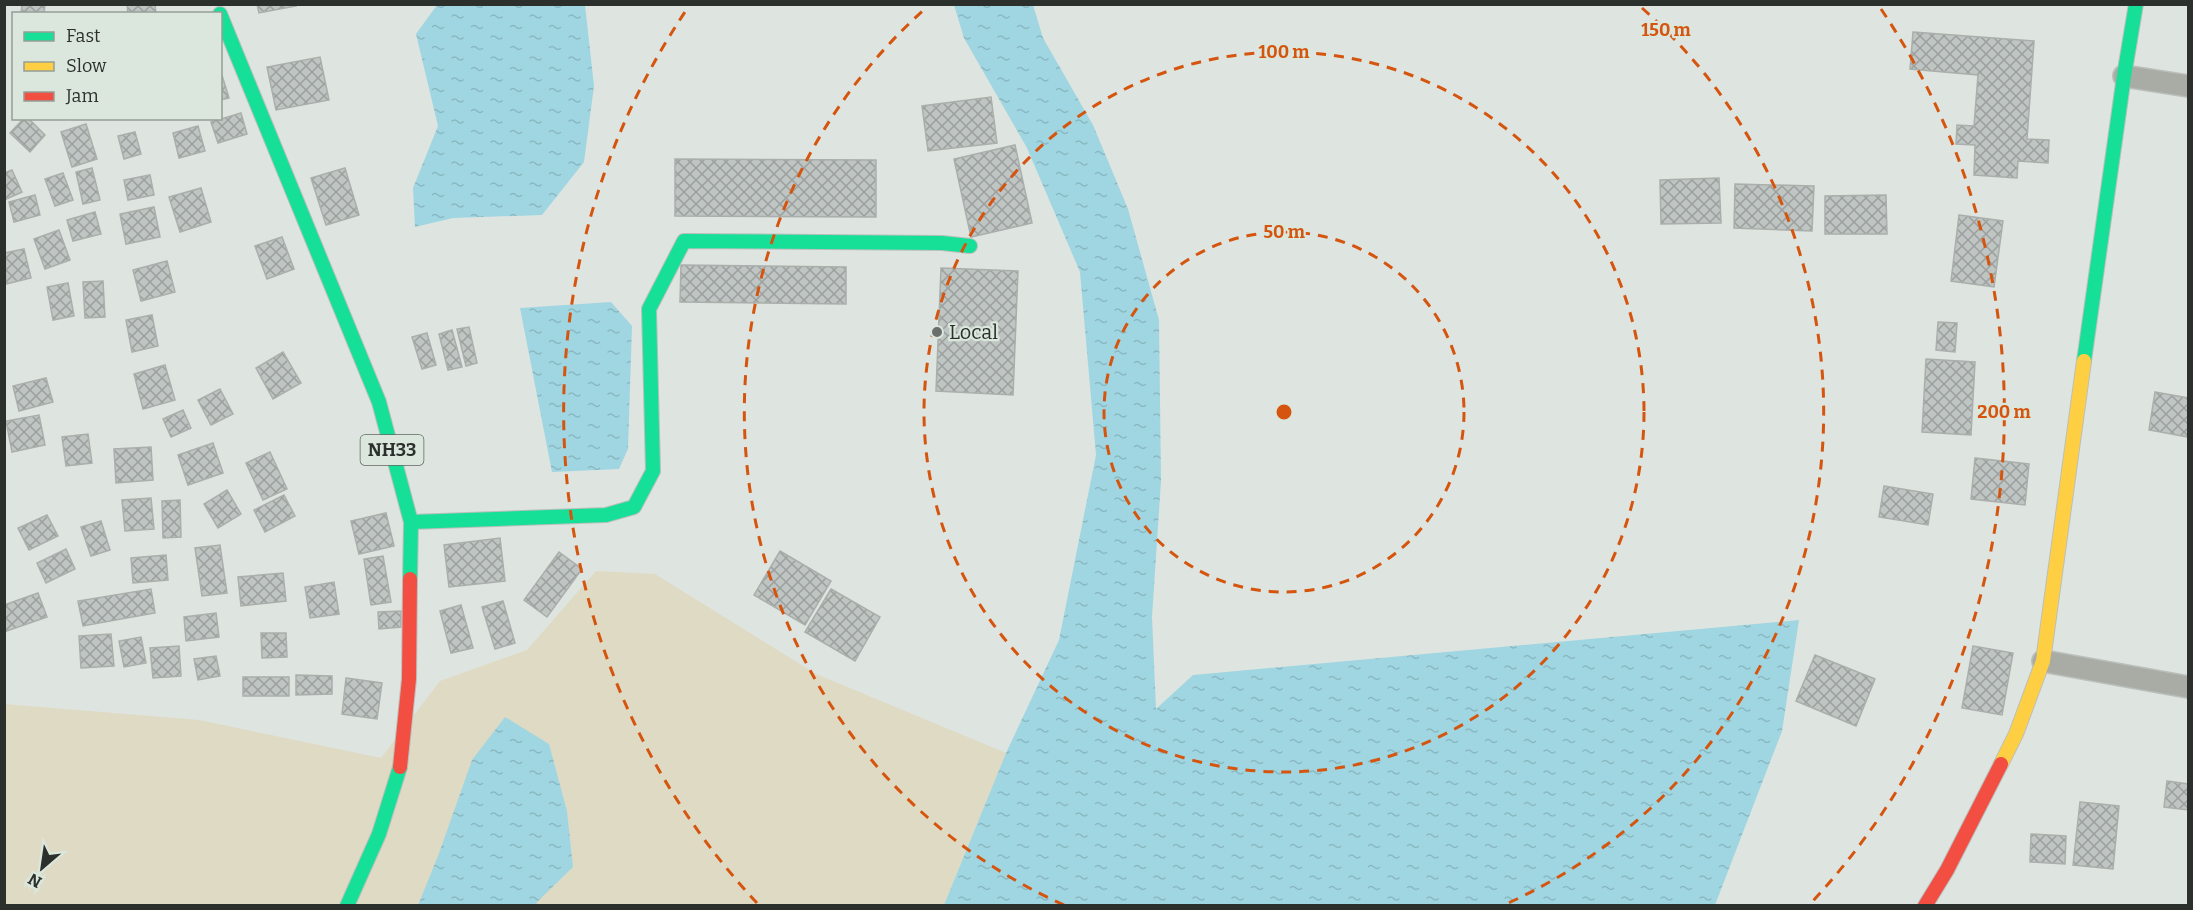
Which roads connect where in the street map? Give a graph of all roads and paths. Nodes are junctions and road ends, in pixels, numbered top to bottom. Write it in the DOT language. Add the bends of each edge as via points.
graph roads {
  1 [pos="2136,4"];
  2 [pos="222,19"];
  3 [pos="2124,76"];
  4 [pos="2188,86"];
  5 [pos="970,246"];
  6 [pos="411,522"];
  7 [pos="2043,661"];
  8 [pos="2188,687"];
  9 [pos="347,906"];
  10 [pos="1924,906"];
  1 -- 3 [label="main road"];
  2 -- 6 [label="main road, NH33" via="379,402"];
  3 -- 4 [label="street"];
  3 -- 7 [label="main road"];
  5 -- 6 [label="main road" via="684,241 649,309 653,471 634,507 606,515"];
  6 -- 9 [label="main road, NH33" via="409,679 400,766 379,834"];
  7 -- 8 [label="street"];
  7 -- 10 [label="main road" via="2016,734 1947,870"];
}
